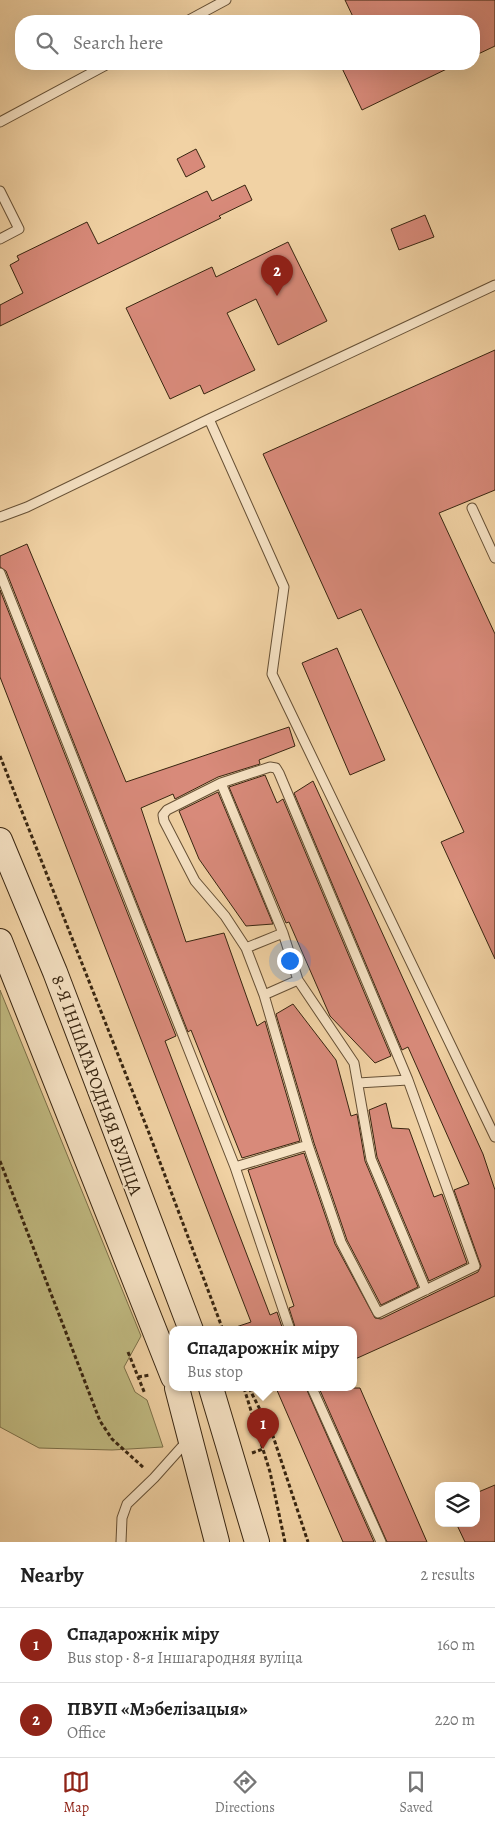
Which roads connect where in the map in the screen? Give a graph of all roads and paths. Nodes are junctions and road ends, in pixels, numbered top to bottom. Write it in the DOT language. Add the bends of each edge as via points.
graph roads {
  1 [pos="226,0"];
  2 [pos="198,15"];
  3 [pos="97,70"];
  4 [pos="0,122"];
  5 [pos="0,191"];
  6 [pos="0,239"];
  7 [pos="495,285"];
  8 [pos="209,418"];
  9 [pos="472,508"];
  10 [pos="0,517"];
  11 [pos="495,558"];
  12 [pos="0,573"];
  13 [pos="0,756"];
  14 [pos="221,783"];
  15 [pos="0,840"];
  16 [pos="283,933"];
  17 [pos="0,940"];
  18 [pos="246,948"];
  19 [pos="298,980"];
  20 [pos="264,995"];
  21 [pos="408,1080"];
  22 [pos="358,1084"];
  23 [pos="495,1137"];
  24 [pos="308,1145"];
  25 [pos="0,1161"];
  26 [pos="235,1167"];
  27 [pos="426,1290"];
  28 [pos="189,1326"];
  29 [pos="222,1326"];
  30 [pos="289,1326"];
  31 [pos="128,1352"];
  32 [pos="169,1367"];
  33 [pos="178,1391"];
  34 [pos="212,1391"];
  35 [pos="245,1391"];
  36 [pos="251,1391"];
  37 [pos="313,1391"];
  38 [pos="145,1394"];
  39 [pos="190,1438"];
  40 [pos="146,1470"];
  41 [pos="122,1542"];
  42 [pos="217,1542"];
  43 [pos="257,1542"];
  44 [pos="285,1542"];
  45 [pos="308,1542"];
  46 [pos="381,1542"];
  1 -- 2 [label="lane"];
  3 -- 4 [label="lane"];
  5 -- 6 [label="lane" via="19,229"];
  7 -- 8 [label="lane"];
  8 -- 10 [label="lane" via="27,507"];
  8 -- 23 [label="lane" via="284,587 272,674"];
  9 -- 11 [label="lane"];
  12 -- 26 [label="lane"];
  13 -- 29 [label="path"];
  14 -- 16 [label="lane"];
  14 -- 18 [label="lane" via="163,815 195,881 225,916"];
  14 -- 21 [label="lane" via="270,767 276,768"];
  15 -- 28 [label="main road, 8-Я ІНШАГАРОДНЯЯ ВУЛІЦА" via="55,972"];
  16 -- 18 [label="lane"];
  16 -- 19 [label="lane"];
  17 -- 32 [label="main road, 8-Я ІНШАГАРОДНЯЯ ВУЛІЦА"];
  18 -- 20 [label="lane"];
  19 -- 20 [label="lane"];
  19 -- 22 [label="lane" via="354,1063"];
  20 -- 24 [label="lane"];
  21 -- 22 [label="lane"];
  21 -- 27 [label="lane" via="475,1266"];
  22 -- 27 [label="lane" via="371,1159"];
  24 -- 26 [label="lane"];
  24 -- 27 [label="lane" via="342,1242 378,1314"];
  25 -- 40 [label="path" via="100,1421 112,1439"];
  26 -- 30 [label="lane"];
  31 -- 38 [label="path"];
  33 -- 39 [label="main road"];
  34 -- 43 [label="main road"];
  35 -- 44 [label="path" via="270,1472"];
  36 -- 45 [label="path" via="272,1433"];
  37 -- 46 [label="lane"];
  39 -- 41 [label="lane" via="126,1504 122,1518"];
  39 -- 42 [label="main road"];
}
